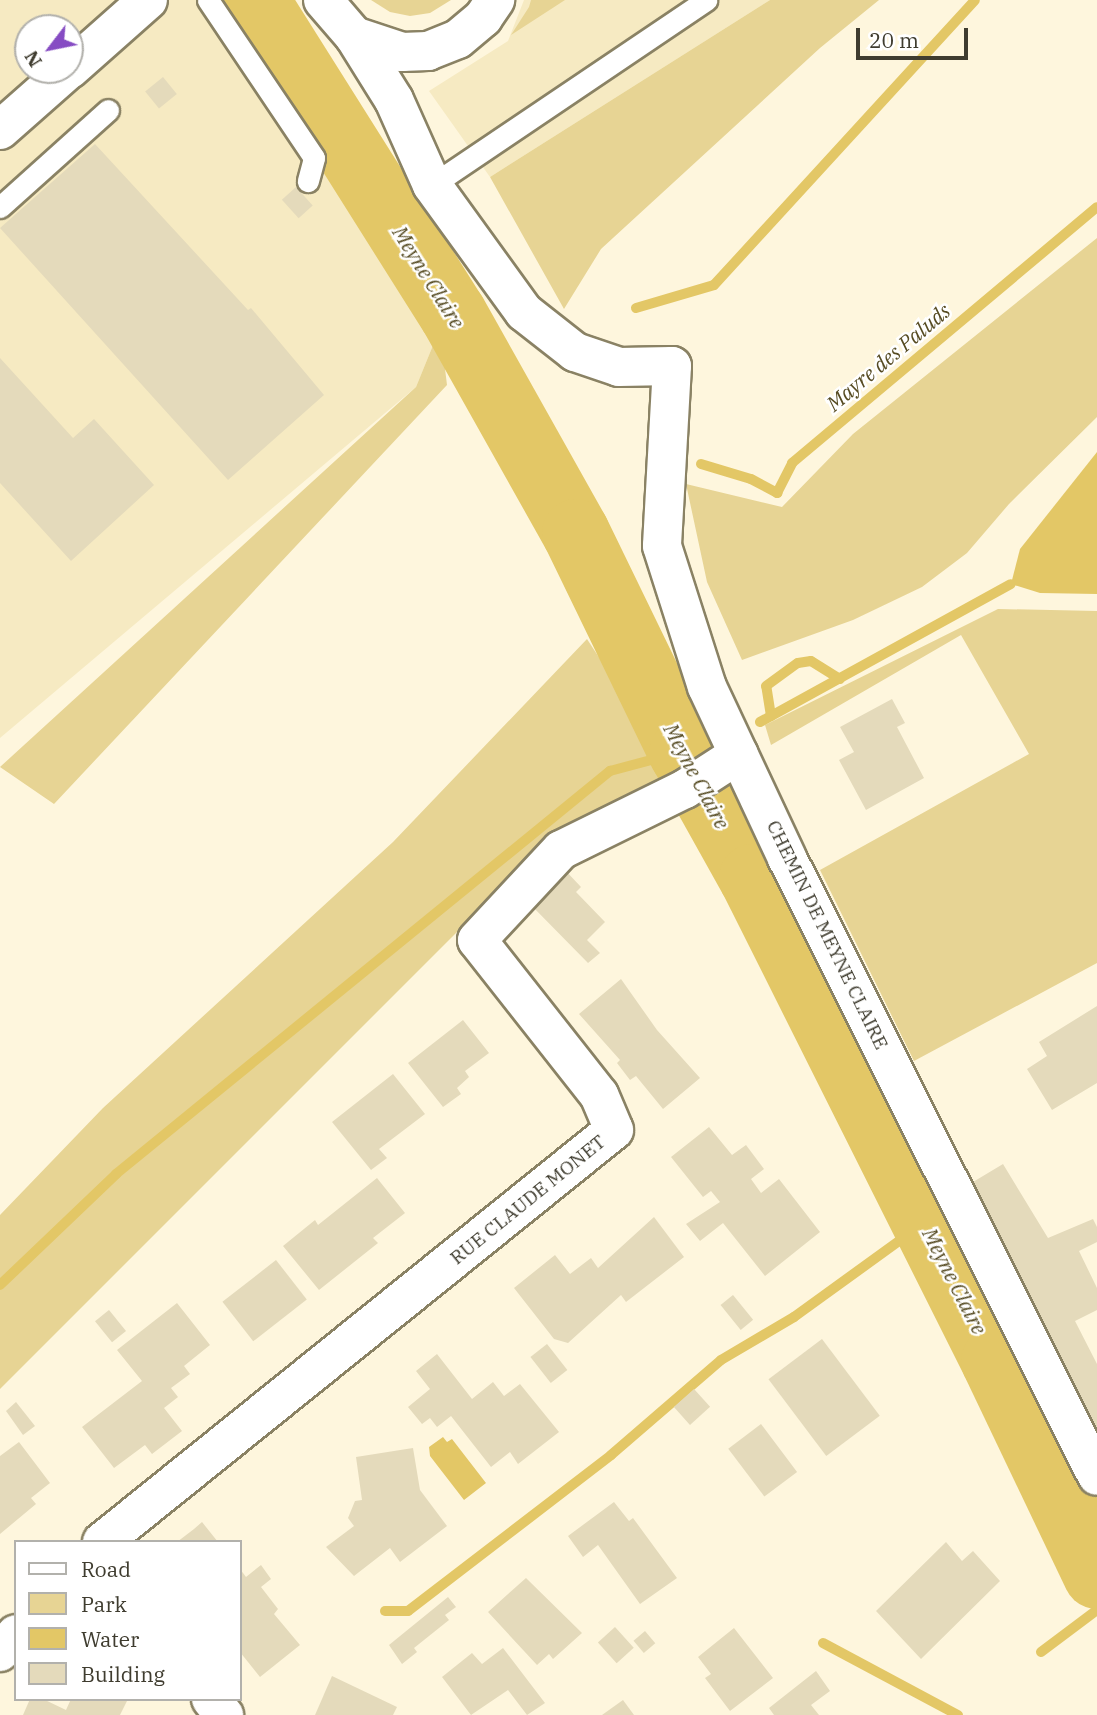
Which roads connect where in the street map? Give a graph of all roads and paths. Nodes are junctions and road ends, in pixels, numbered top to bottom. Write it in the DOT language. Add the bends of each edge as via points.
graph roads {
  1 [pos="148,0"];
  2 [pos="208,0"];
  3 [pos="323,0"];
  4 [pos="495,0"];
  5 [pos="706,0"];
  6 [pos="354,36"];
  7 [pos="428,51"];
  8 [pos="84,56"];
  9 [pos="52,84"];
  10 [pos="394,100"];
  11 [pos="107,110"];
  12 [pos="0,130"];
  13 [pos="308,181"];
  14 [pos="432,184"];
  15 [pos="0,207"];
  16 [pos="714,771"];
  17 [pos="1097,1476"];
  18 [pos="105,1540"];
  19 [pos="14,1636"];
  20 [pos="0,1652"];
  21 [pos="213,1701"];
  22 [pos="224,1715"];
  1 -- 8 [label="street"];
  2 -- 13 [label="lane" via="314,158"];
  3 -- 6 [label="street"];
  4 -- 7 [label="street" via="484,18 458,39"];
  5 -- 14 [label="lane"];
  6 -- 7 [label="street" via="377,47"];
  6 -- 10 [label="street"];
  7 -- 10 [label="street"];
  9 -- 12 [label="street"];
  10 -- 14 [label="street"];
  11 -- 15 [label="lane"];
  14 -- 16 [label="street, CHEMIN DE MEYNE CLAIRE" via="524,313 575,352 619,367 673,366 662,546 707,687"];
  16 -- 17 [label="street, CHEMIN DE MEYNE CLAIRE"];
  16 -- 18 [label="street, RUE CLAUDE MONET" via="561,850 477,940 599,1095 614,1130"];
  19 -- 20 [label="street"];
  21 -- 22 [label="street"];
}
